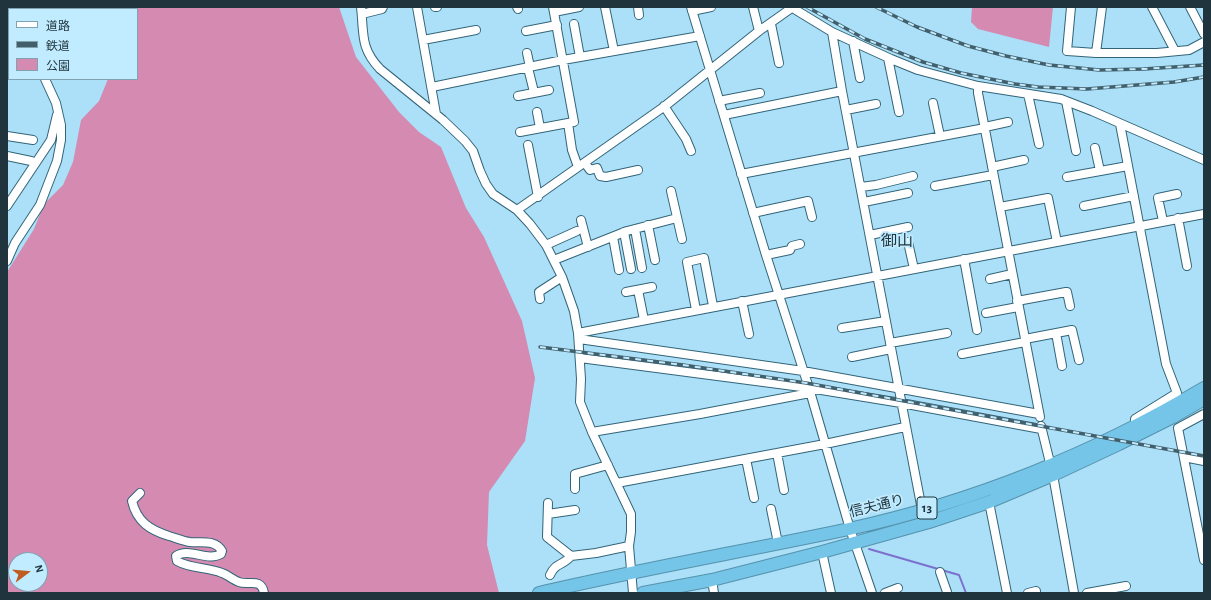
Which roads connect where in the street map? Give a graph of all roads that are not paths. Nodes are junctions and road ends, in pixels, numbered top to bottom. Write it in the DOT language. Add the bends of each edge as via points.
graph roads {
  1 [pos="383,7"];
  2 [pos="417,7"];
  3 [pos="579,7"];
  4 [pos="605,7"];
  5 [pos="711,7"];
  6 [pos="753,7"];
  7 [pos="792,7"];
  8 [pos="1071,7"];
  9 [pos="1102,7"];
  10 [pos="1152,7"];
  11 [pos="1190,7"];
  12 [pos="691,9"];
  13 [pos="361,10"];
  14 [pos="554,10"];
  15 [pos="574,24"];
  16 [pos="771,24"];
  17 [pos="557,25"];
  18 [pos="476,30"];
  19 [pos="526,31"];
  20 [pos="759,31"];
  21 [pos="832,32"];
  22 [pos="1204,34"];
  23 [pos="700,36"];
  24 [pos="423,40"];
  25 [pos="852,41"];
  26 [pos="1204,42"];
  27 [pos="614,51"];
  28 [pos="1176,51"];
  29 [pos="527,53"];
  30 [pos="1096,53"];
  31 [pos="580,57"];
  32 [pos="888,58"];
  33 [pos="564,60"];
  34 [pos="779,63"];
  35 [pos="529,68"];
  36 [pos="710,71"];
  37 [pos="860,78"];
  38 [pos="45,80"];
  39 [pos="978,86"];
  40 [pos="432,87"];
  41 [pos="549,90"];
  42 [pos="842,91"];
  43 [pos="534,92"];
  44 [pos="760,93"];
  45 [pos="1028,94"];
  46 [pos="518,96"];
  47 [pos="719,101"];
  48 [pos="1066,101"];
  49 [pos="934,103"];
  50 [pos="876,104"];
  51 [pos="664,106"];
  52 [pos="846,110"];
  53 [pos="537,112"];
  54 [pos="899,112"];
  55 [pos="58,113"];
  56 [pos="436,114"];
  57 [pos="724,115"];
  58 [pos="1008,122"];
  59 [pos="568,123"];
  60 [pos="1120,124"];
  61 [pos="985,127"];
  62 [pos="540,128"];
  63 [pos="520,132"];
  64 [pos="7,136"];
  65 [pos="940,136"];
  66 [pos="33,140"];
  67 [pos="1039,144"];
  68 [pos="528,145"];
  69 [pos="1095,148"];
  70 [pos="1076,151"];
  71 [pos="691,152"];
  72 [pos="855,152"];
  73 [pos="7,156"];
  74 [pos="31,160"];
  75 [pos="1024,160"];
  76 [pos="1204,160"];
  77 [pos="581,165"];
  78 [pos="1128,166"];
  79 [pos="638,170"];
  80 [pos="992,171"];
  81 [pos="1100,171"];
  82 [pos="741,174"];
  83 [pos="912,176"];
  84 [pos="1067,177"];
  85 [pos="935,186"];
  86 [pos="861,187"];
  87 [pos="671,191"];
  88 [pos="908,193"];
  89 [pos="1178,194"];
  90 [pos="1134,196"];
  91 [pos="538,197"];
  92 [pos="864,202"];
  93 [pos="7,206"];
  94 [pos="1084,206"];
  95 [pos="1000,207"];
  96 [pos="517,210"];
  97 [pos="753,213"];
  98 [pos="1204,214"];
  99 [pos="812,216"];
  100 [pos="677,218"];
  101 [pos="1178,218"];
  102 [pos="581,220"];
  103 [pos="1163,221"];
  104 [pos="648,225"];
  105 [pos="1140,225"];
  106 [pos="908,227"];
  107 [pos="635,229"];
  108 [pos="577,231"];
  109 [pos="624,232"];
  110 [pos="870,235"];
  111 [pos="613,236"];
  112 [pos="682,240"];
  113 [pos="908,242"];
  114 [pos="1057,242"];
  115 [pos="800,244"];
  116 [pos="546,245"];
  117 [pos="588,247"];
  118 [pos="1008,251"];
  119 [pos="766,255"];
  120 [pos="964,259"];
  121 [pos="554,260"];
  122 [pos="655,260"];
  123 [pos="7,261"];
  124 [pos="1187,266"];
  125 [pos="642,268"];
  126 [pos="631,269"];
  127 [pos="914,269"];
  128 [pos="619,270"];
  129 [pos="1012,274"];
  130 [pos="878,275"];
  131 [pos="562,277"];
  132 [pos="990,278"];
  133 [pos="652,287"];
  134 [pos="638,290"];
  135 [pos="626,292"];
  136 [pos="778,294"];
  137 [pos="540,299"];
  138 [pos="742,301"];
  139 [pos="1018,304"];
  140 [pos="713,306"];
  141 [pos="1070,306"];
  142 [pos="696,310"];
  143 [pos="986,313"];
  144 [pos="644,320"];
  145 [pos="886,320"];
  146 [pos="842,328"];
  147 [pos="977,330"];
  148 [pos="947,332"];
  149 [pos="1056,333"];
  150 [pos="749,334"];
  151 [pos="578,336"];
  152 [pos="1025,341"];
  153 [pos="890,346"];
  154 [pos="962,354"];
  155 [pos="852,357"];
  156 [pos="580,358"];
  157 [pos="1079,360"];
  158 [pos="1062,366"];
  159 [pos="803,371"];
  160 [pos="898,388"];
  161 [pos="1204,388"];
  162 [pos="809,391"];
  163 [pos="1204,399"];
  164 [pos="901,403"];
  165 [pos="1204,414"];
  166 [pos="1176,423"];
  167 [pos="1135,426"];
  168 [pos="906,427"];
  169 [pos="592,432"];
  170 [pos="825,444"];
  171 [pos="777,453"];
  172 [pos="1184,457"];
  173 [pos="746,459"];
  174 [pos="1204,461"];
  175 [pos="608,466"];
  176 [pos="1051,470"];
  177 [pos="616,483"];
  178 [pos="575,489"];
  179 [pos="784,490"];
  180 [pos="140,493"];
  181 [pos="754,498"];
  182 [pos="989,502"];
  183 [pos="548,503"];
  184 [pos="771,509"];
  185 [pos="575,510"];
  186 [pos="922,510"];
  187 [pos="548,514"];
  188 [pos="850,529"];
  189 [pos="778,543"];
  190 [pos="856,543"];
  191 [pos="629,546"];
  192 [pos="822,552"];
  193 [pos="571,556"];
  194 [pos="1204,560"];
  195 [pos="940,572"];
  196 [pos="632,573"];
  197 [pos="550,575"];
  198 [pos="712,580"];
  199 [pos="1126,586"];
  200 [pos="898,588"];
  201 [pos="947,591"];
  202 [pos="264,593"];
  203 [pos="539,593"];
  204 [pos="633,593"];
  205 [pos="643,593"];
  206 [pos="714,593"];
  207 [pos="831,593"];
  208 [pos="872,593"];
  209 [pos="885,593"];
  210 [pos="1007,593"];
  211 [pos="1074,593"];
  212 [pos="1087,593"];
  1 -- 13 [label="street"];
  2 -- 24 [label="street"];
  3 -- 14 [label="street"];
  4 -- 27 [label="street"];
  5 -- 12 [label="street"];
  6 -- 20 [label="street"];
  7 -- 16 [label="street"];
  7 -- 21 [label="street"];
  8 -- 30 [label="street" via="1067,51"];
  9 -- 30 [label="street"];
  10 -- 28 [label="street"];
  11 -- 22 [label="street"];
  12 -- 23 [label="street"];
  13 -- 56 [label="street" via="364,43 372,61"];
  14 -- 17 [label="street"];
  15 -- 31 [label="street"];
  16 -- 20 [label="street"];
  16 -- 34 [label="street"];
  17 -- 19 [label="street"];
  17 -- 33 [label="street"];
  18 -- 24 [label="street"];
  20 -- 36 [label="street"];
  21 -- 25 [label="street"];
  21 -- 42 [label="street"];
  23 -- 27 [label="street"];
  23 -- 36 [label="street"];
  24 -- 40 [label="street"];
  25 -- 32 [label="street"];
  25 -- 37 [label="street"];
  26 -- 28 [label="street" via="1189,50"];
  27 -- 31 [label="street"];
  28 -- 30 [label="street"];
  29 -- 35 [label="street"];
  31 -- 33 [label="street"];
  32 -- 39 [label="street" via="918,70"];
  32 -- 54 [label="street"];
  33 -- 35 [label="street"];
  33 -- 59 [label="street" via="574,122"];
  35 -- 40 [label="street"];
  35 -- 43 [label="street"];
  36 -- 47 [label="street"];
  36 -- 51 [label="street"];
  38 -- 55 [label="street"];
  39 -- 45 [label="street"];
  39 -- 61 [label="street"];
  40 -- 56 [label="street"];
  41 -- 43 [label="street"];
  42 -- 52 [label="street"];
  42 -- 57 [label="street"];
  43 -- 46 [label="street"];
  44 -- 47 [label="street"];
  45 -- 48 [label="street"];
  45 -- 67 [label="street"];
  47 -- 57 [label="street"];
  48 -- 60 [label="street"];
  48 -- 70 [label="street"];
  49 -- 65 [label="street"];
  50 -- 52 [label="street"];
  51 -- 71 [label="street" via="686,139"];
  51 -- 77 [label="street"];
  52 -- 72 [label="street"];
  53 -- 62 [label="street"];
  55 -- 93 [label="street" via="50,140"];
  55 -- 123 [label="street" via="61,140 57,161 40,205 15,243"];
  56 -- 96 [label="street" via="456,131 473,151 486,184 493,194"];
  57 -- 82 [label="street"];
  58 -- 61 [label="street"];
  59 -- 62 [label="street"];
  59 -- 77 [label="street" via="572,150"];
  60 -- 76 [label="street"];
  60 -- 78 [label="street"];
  61 -- 65 [label="street"];
  61 -- 80 [label="street"];
  62 -- 63 [label="street"];
  64 -- 66 [label="street"];
  65 -- 72 [label="street"];
  68 -- 91 [label="street"];
  69 -- 81 [label="street"];
  72 -- 82 [label="street"];
  72 -- 86 [label="street"];
  73 -- 74 [label="street"];
  75 -- 80 [label="street"];
  77 -- 79 [label="street" via="590,170 597,168 600,176 606,177"];
  77 -- 91 [label="street"];
  78 -- 81 [label="street"];
  78 -- 90 [label="street"];
  80 -- 85 [label="street"];
  80 -- 95 [label="street"];
  81 -- 84 [label="street"];
  82 -- 97 [label="street"];
  83 -- 86 [label="street"];
  86 -- 92 [label="street"];
  87 -- 100 [label="street"];
  88 -- 92 [label="street"];
  89 -- 103 [label="street" via="1158,198"];
  90 -- 94 [label="street"];
  90 -- 105 [label="street"];
  91 -- 96 [label="street"];
  92 -- 110 [label="street"];
  95 -- 114 [label="street" via="1048,198"];
  95 -- 118 [label="street"];
  96 -- 116 [label="street"];
  97 -- 99 [label="street" via="808,200"];
  97 -- 119 [label="street"];
  98 -- 101 [label="street"];
  100 -- 104 [label="street"];
  100 -- 112 [label="street"];
  101 -- 103 [label="street"];
  101 -- 124 [label="street"];
  102 -- 117 [label="street"];
  103 -- 105 [label="street"];
  104 -- 107 [label="street"];
  104 -- 122 [label="street"];
  105 -- 114 [label="street"];
  105 -- 167 [label="street" via="1166,364 1177,392 1135,419"];
  106 -- 110 [label="street"];
  107 -- 109 [label="street"];
  107 -- 125 [label="street"];
  108 -- 116 [label="street"];
  109 -- 111 [label="street"];
  109 -- 126 [label="street"];
  110 -- 130 [label="street"];
  111 -- 117 [label="street"];
  111 -- 128 [label="street"];
  113 -- 127 [label="street"];
  114 -- 118 [label="street"];
  115 -- 119 [label="street" via="792,246 790,250"];
  116 -- 121 [label="street"];
  117 -- 121 [label="street"];
  118 -- 120 [label="street"];
  118 -- 129 [label="street"];
  119 -- 136 [label="street"];
  120 -- 127 [label="street"];
  120 -- 147 [label="street"];
  121 -- 131 [label="street"];
  127 -- 130 [label="street"];
  129 -- 132 [label="street"];
  129 -- 139 [label="street"];
  130 -- 136 [label="street"];
  130 -- 145 [label="street"];
  131 -- 137 [label="street" via="539,292"];
  131 -- 151 [label="street" via="572,304"];
  133 -- 134 [label="street"];
  134 -- 135 [label="street"];
  134 -- 144 [label="street"];
  136 -- 138 [label="street"];
  136 -- 159 [label="street"];
  138 -- 140 [label="street"];
  138 -- 150 [label="street"];
  139 -- 141 [label="street" via="1067,292"];
  139 -- 143 [label="street"];
  139 -- 152 [label="street"];
  140 -- 142 [label="street"];
  140 -- 142 [label="street" via="704,258 686,262"];
  142 -- 144 [label="street"];
  144 -- 151 [label="street"];
  145 -- 146 [label="street"];
  145 -- 153 [label="street"];
  148 -- 153 [label="street"];
  149 -- 152 [label="street"];
  149 -- 157 [label="street" via="1072,330"];
  149 -- 158 [label="street"];
  151 -- 156 [label="street"];
  151 -- 159 [label="street"];
  152 -- 154 [label="street"];
  152 -- 160 [label="street" via="1039,415"];
  153 -- 155 [label="street"];
  153 -- 160 [label="street"];
  156 -- 162 [label="street"];
  156 -- 169 [label="street" via="580,402"];
  159 -- 160 [label="street"];
  159 -- 162 [label="street"];
  160 -- 164 [label="street"];
  161 -- 167 [label="highway, 信夫通り / 13"];
  162 -- 164 [label="street"];
  162 -- 169 [label="street" via="700,414"];
  162 -- 170 [label="street"];
  163 -- 166 [label="highway, 信夫通り / 13"];
  164 -- 168 [label="street"];
  164 -- 176 [label="street" via="1041,428"];
  165 -- 166 [label="street"];
  166 -- 172 [label="street"];
  166 -- 176 [label="highway, 信夫通り / 13"];
  167 -- 176 [label="highway, 信夫通り / 13"];
  168 -- 170 [label="street"];
  168 -- 186 [label="street"];
  169 -- 175 [label="street"];
  170 -- 171 [label="street"];
  170 -- 188 [label="street"];
  171 -- 173 [label="street"];
  171 -- 179 [label="street"];
  172 -- 174 [label="street"];
  172 -- 194 [label="street"];
  173 -- 177 [label="street"];
  173 -- 181 [label="street"];
  175 -- 177 [label="street"];
  175 -- 178 [label="street" via="575,474"];
  176 -- 182 [label="highway, 信夫通り / 13"];
  176 -- 186 [label="highway, 信夫通り / 13"];
  176 -- 211 [label="street"];
  177 -- 191 [label="street" via="631,514"];
  180 -- 202 [label="street" via="132,501 134,508 150,528 188,541 214,544 222,551 218,556 211,557 182,553 176,556 178,561 222,573 239,583 255,583"];
  182 -- 190 [label="highway, 信夫通り / 13"];
  182 -- 210 [label="street"];
  183 -- 187 [label="street"];
  184 -- 189 [label="street"];
  185 -- 187 [label="street"];
  186 -- 188 [label="highway, 信夫通り / 13"];
  187 -- 193 [label="street" via="547,537"];
  188 -- 189 [label="highway, 信夫通り / 13"];
  188 -- 190 [label="street"];
  189 -- 196 [label="highway, 信夫通り / 13"];
  190 -- 192 [label="highway, 信夫通り / 13"];
  190 -- 208 [label="street"];
  191 -- 193 [label="street"];
  191 -- 196 [label="street"];
  192 -- 198 [label="highway, 信夫通り / 13"];
  192 -- 207 [label="street"];
  193 -- 197 [label="street" via="553,568"];
  195 -- 201 [label="street"];
  196 -- 203 [label="highway, 信夫通り / 13"];
  196 -- 204 [label="street"];
  198 -- 205 [label="highway, 信夫通り / 13"];
  198 -- 206 [label="street"];
  199 -- 212 [label="street"];
  200 -- 209 [label="street"];
}
